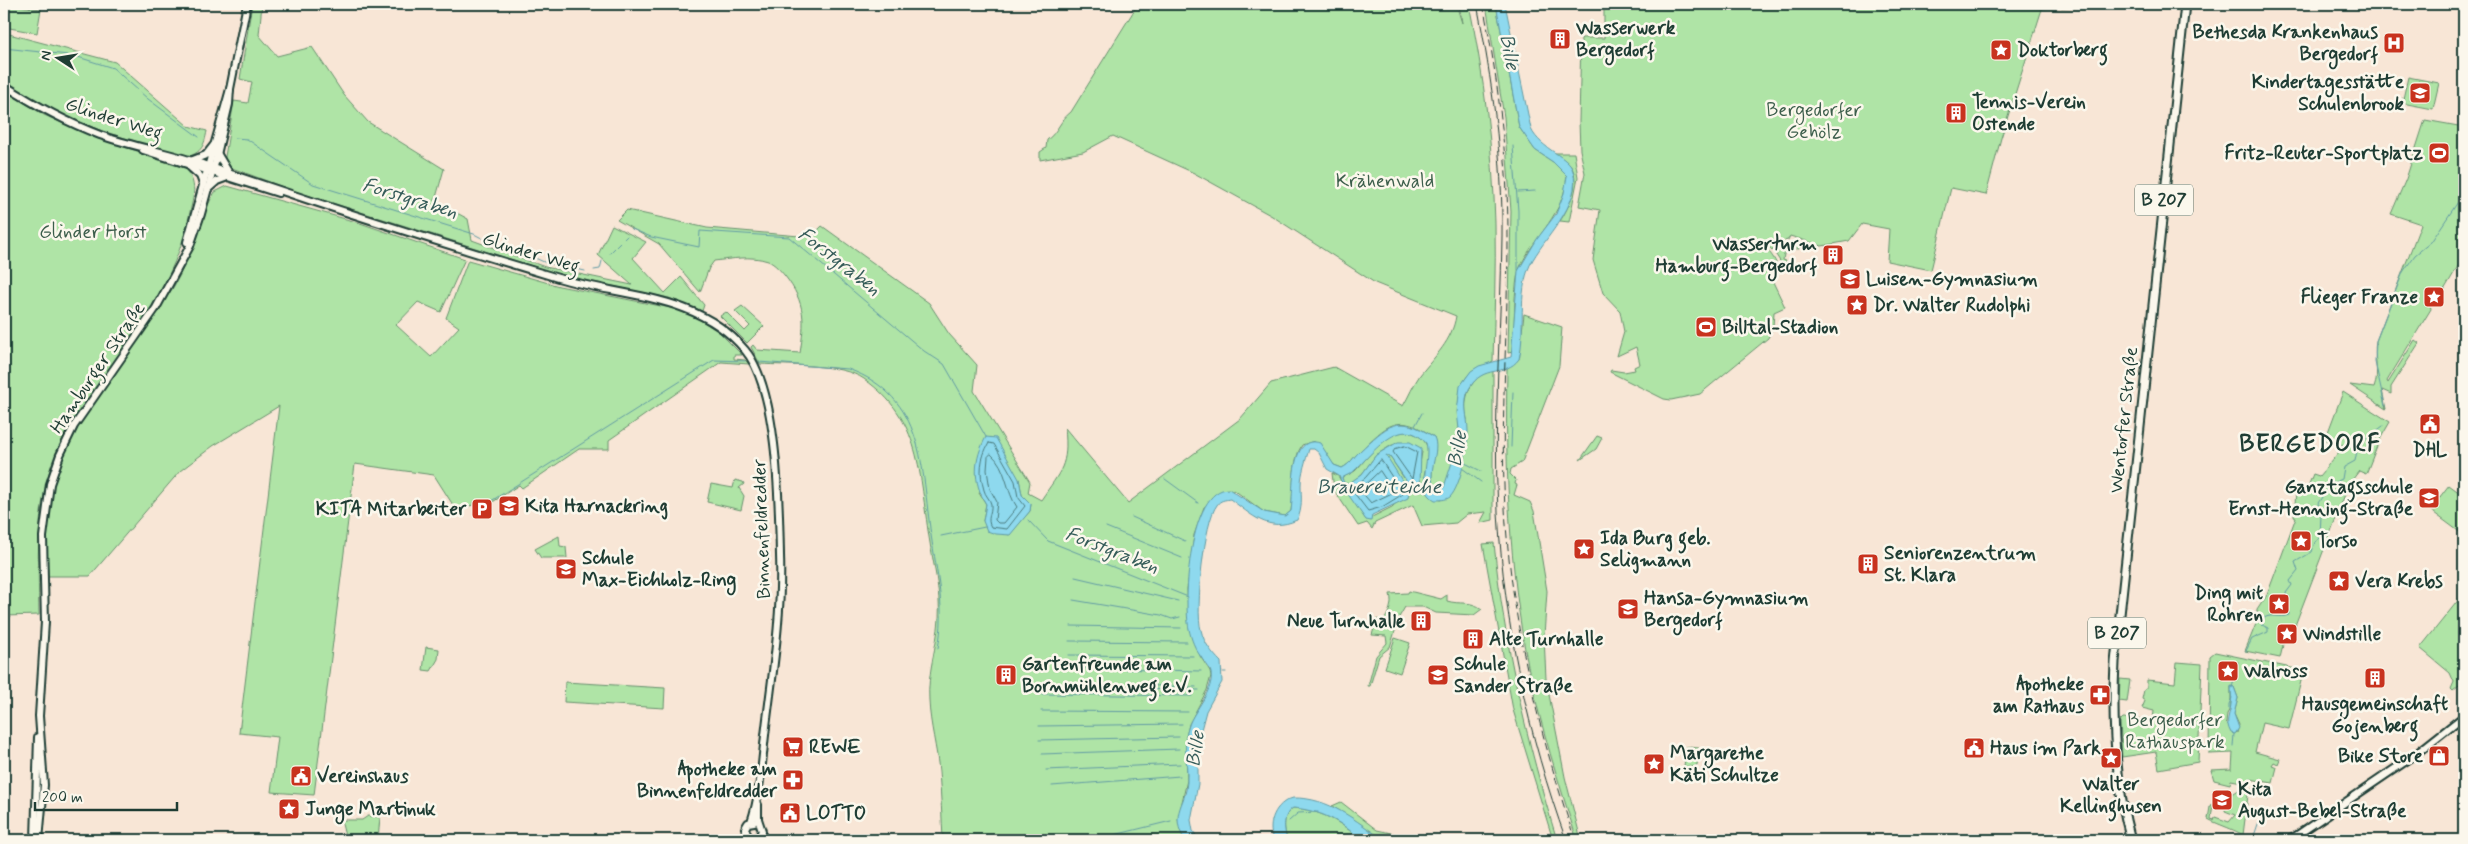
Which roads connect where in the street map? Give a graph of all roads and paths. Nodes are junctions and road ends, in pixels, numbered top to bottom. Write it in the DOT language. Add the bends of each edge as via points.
graph roads {
  1 [pos="247,4"];
  2 [pos="2185,4"];
  3 [pos="4,85"];
  4 [pos="230,89"];
  5 [pos="215,142"];
  6 [pos="218,153"];
  7 [pos="189,163"];
  8 [pos="210,170"];
  9 [pos="227,175"];
  10 [pos="206,188"];
  11 [pos="678,304"];
  12 [pos="2464,716"];
  13 [pos="39,726"];
  14 [pos="757,794"];
  15 [pos="751,822"];
  16 [pos="760,825"];
  17 [pos="749,839"];
  18 [pos="757,839"];
  19 [pos="35,840"];
  20 [pos="39,840"];
  21 [pos="2131,840"];
  22 [pos="2290,840"];
  1 -- 4 [label="main road, Hamburger Straße"];
  2 -- 21 [label="main road, Wentorfer Straße / B 207" via="2115,662 2116,750"];
  3 -- 7 [label="main road, Glinder Weg" via="45,112"];
  4 -- 5 [label="main road, Hamburger Straße"];
  4 -- 6 [label="main road, Hamburger Straße"];
  5 -- 7 [label="main road" via="206,154"];
  5 -- 8 [label="main road, Hamburger Straße"];
  6 -- 8 [label="main road, Hamburger Straße"];
  6 -- 9 [label="main road"];
  7 -- 8 [label="main road, Glinder Weg"];
  7 -- 10 [label="main road"];
  8 -- 9 [label="main road, Glinder Weg"];
  8 -- 10 [label="main road, Hamburger Straße"];
  9 -- 10 [label="main road"];
  9 -- 11 [label="main road, Glinder Weg" via="267,191 292,195 561,279"];
  10 -- 13 [label="main road, Hamburger Straße" via="198,224 181,263 156,308 83,412 54,469 47,499"];
  11 -- 14 [label="main road, Binnenfeldredder" via="710,319 745,350 759,375 770,422 777,492 780,599"];
  12 -- 22 [label="main road" via="2412,757"];
  13 -- 19 [label="main road"];
  13 -- 20 [label="main road" via="44,785"];
  14 -- 15 [label="main road, Binnenfeldredder"];
  14 -- 16 [label="main road, Binnenfeldredder"];
  15 -- 16 [label="main road"];
  15 -- 17 [label="main road" via="745,828"];
  16 -- 18 [label="main road" via="762,832"];
  17 -- 18 [label="main road"];
}
